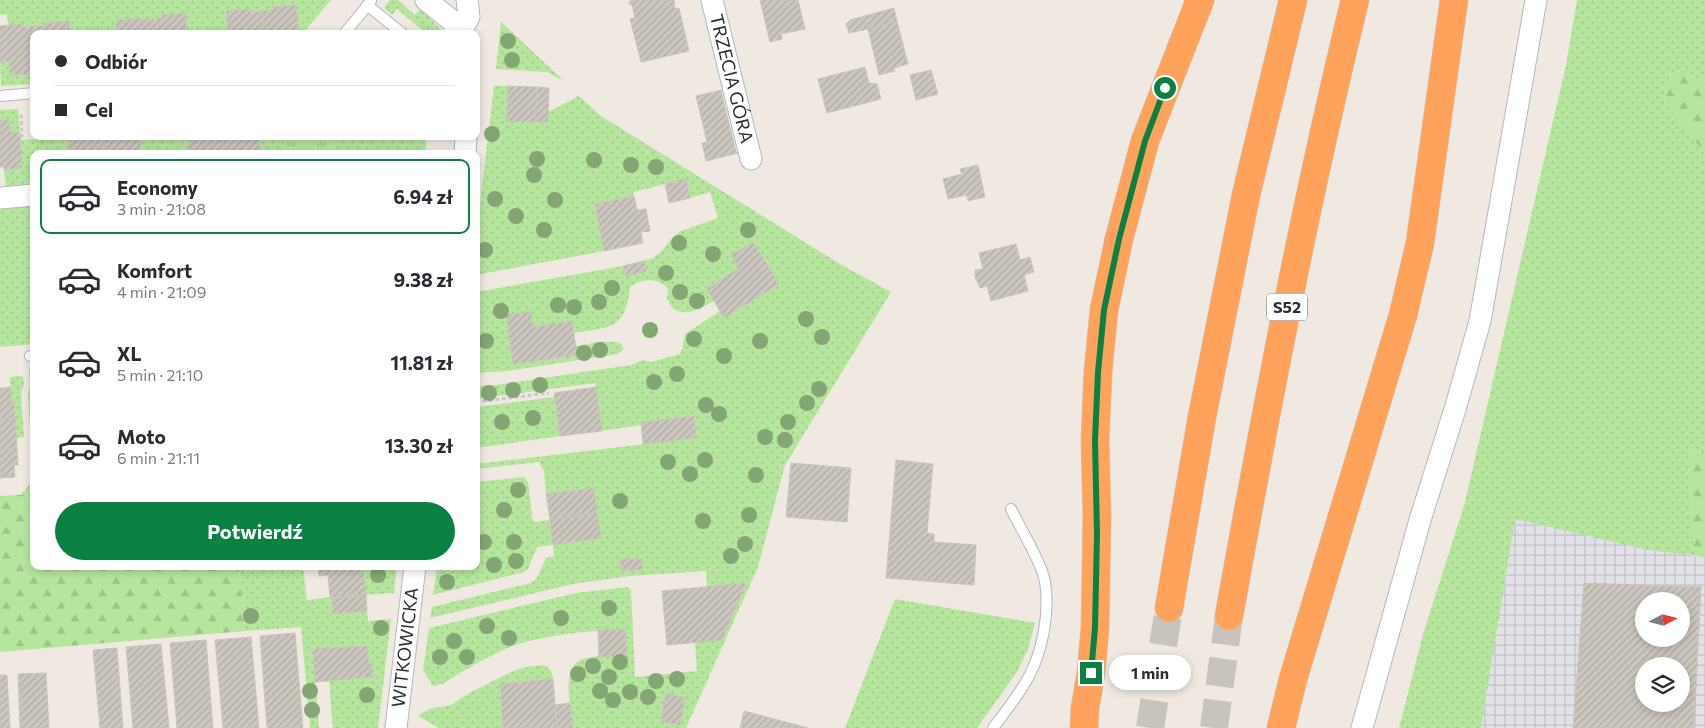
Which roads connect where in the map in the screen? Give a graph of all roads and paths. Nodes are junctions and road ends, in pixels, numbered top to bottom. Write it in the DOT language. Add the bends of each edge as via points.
graph roads {
  1 [pos="426,0"];
  2 [pos="467,0"];
  3 [pos="712,0"];
  4 [pos="1200,0"];
  5 [pos="1293,0"];
  6 [pos="1355,0"];
  7 [pos="1454,0"];
  8 [pos="1536,0"];
  9 [pos="369,3"];
  10 [pos="347,30"];
  11 [pos="399,30"];
  12 [pos="458,30"];
  13 [pos="462,30"];
  14 [pos="30,93"];
  15 [pos="0,96"];
  16 [pos="20,106"];
  17 [pos="20,136"];
  18 [pos="751,159"];
  19 [pos="30,195"];
  20 [pos="0,198"];
  21 [pos="549,393"];
  22 [pos="480,402"];
  23 [pos="1011,509"];
  24 [pos="415,570"];
  25 [pos="1169,608"];
  26 [pos="1229,616"];
  27 [pos="1081,721"];
  28 [pos="1282,726"];
  29 [pos="396,728"];
  30 [pos="993,728"];
  31 [pos="1362,728"];
  1 -- 12 [label="street" via="451,20"];
  2 -- 13 [label="street" via="469,17"];
  3 -- 18 [label="street, TRZECIA GÓRA"];
  4 -- 27 [label="highway" via="1145,141 1104,310 1095,440 1095,628 1091,673"];
  5 -- 25 [label="highway" via="1246,195 1202,417"];
  6 -- 26 [label="highway, S52" via="1269,393"];
  7 -- 28 [label="highway" via="1420,243 1398,332 1293,679"];
  8 -- 31 [label="street" via="1480,321"];
  9 -- 10 [label="lane"];
  9 -- 11 [label="lane"];
  14 -- 15 [label="lane"];
  16 -- 17 [label="path"];
  19 -- 20 [label="street"];
  21 -- 22 [label="path"];
  23 -- 30 [label="lane" via="1042,572 1047,604 1044,637 1035,667"];
  24 -- 29 [label="street, WITKOWICKA"];
}
